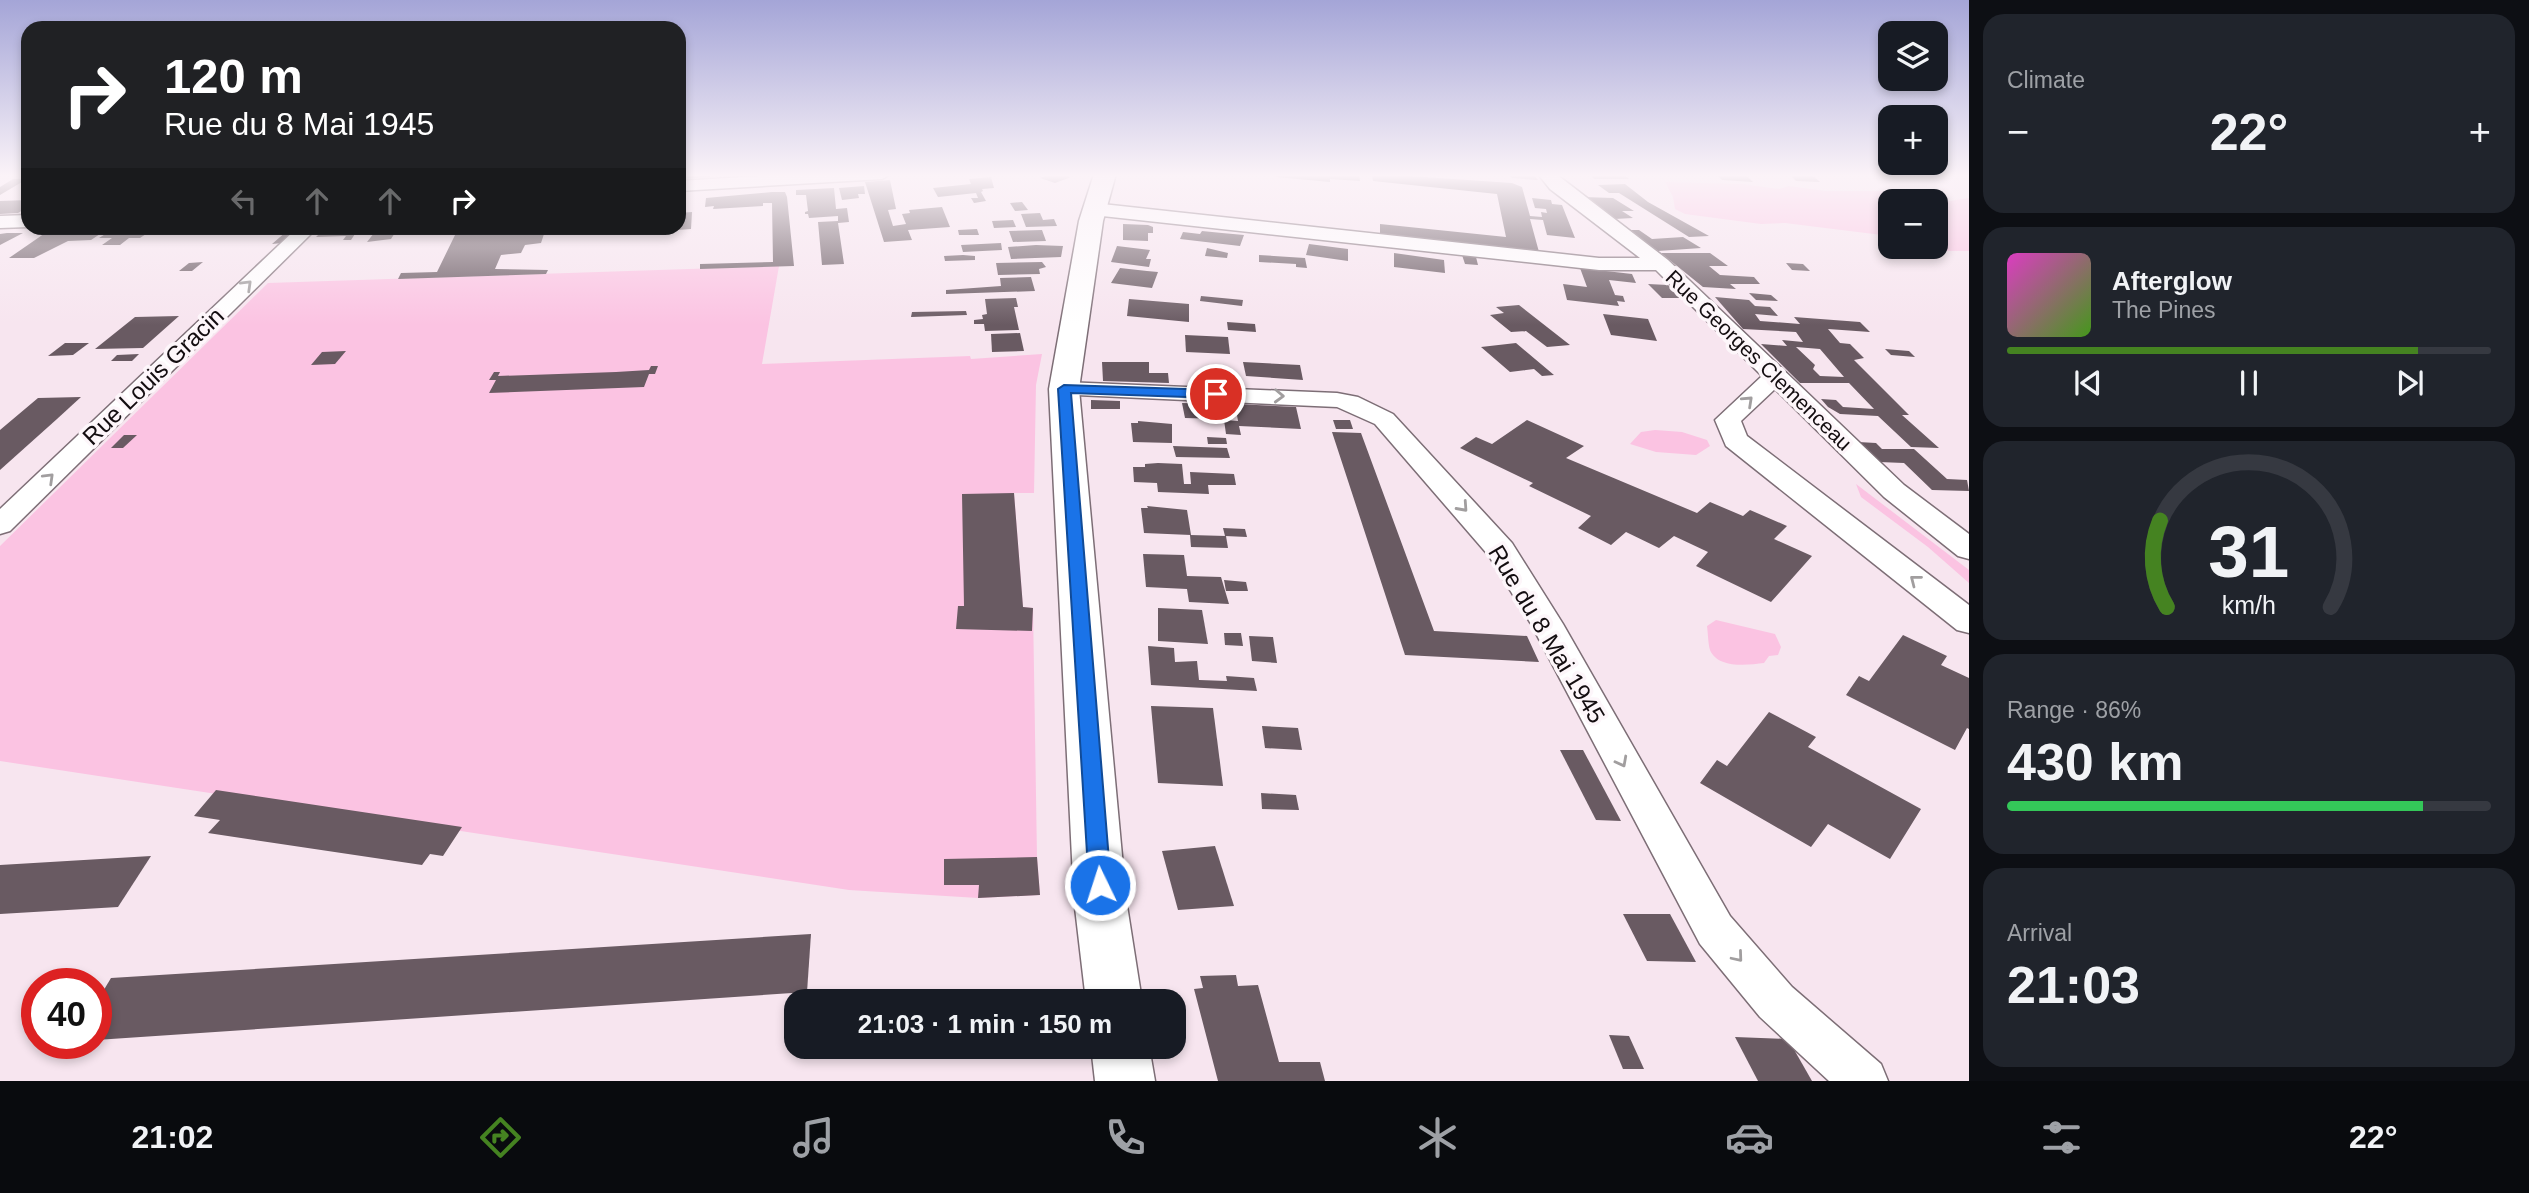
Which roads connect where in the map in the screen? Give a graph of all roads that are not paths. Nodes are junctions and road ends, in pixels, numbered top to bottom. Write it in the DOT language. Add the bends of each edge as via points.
graph roads {
  1 [pos="1091,224"];
  2 [pos="1235,224"];
  3 [pos="1608,224"];
  4 [pos="300,235"];
  5 [pos="1661,264"];
  6 [pos="1778,380"];
  7 [pos="1064,389"];
  8 [pos="0,525"];
  9 [pos="1969,549"];
  10 [pos="1969,622"];
  11 [pos="1112,989"];
  12 [pos="1122,1059"];
  13 [pos="1125,1081"];
  14 [pos="1864,1081"];
  1 -- 7 [label="street"];
  2 -- 5 [label="street" via="1599,264"];
  3 -- 5 [label="street, Rue Georges Clemenceau"];
  8 -- 4 [label="street, Rue Louis Gracin, one-way"];
  5 -- 6 [label="street, Rue Georges Clemenceau"];
  6 -- 9 [label="street, Rue Georges Clemenceau" via="1894,491"];
  10 -- 6 [label="street, one-way" via="1735,440 1728,420 1769,381"];
  7 -- 11 [label="street" via="1100,899"];
  7 -- 14 [label="street, Rue du 8 Mai 1945, one-way" via="1337,400 1384,419 1501,550 1547,624 1715,930 1776,1002"];
  12 -- 13 [label="street"];
}
